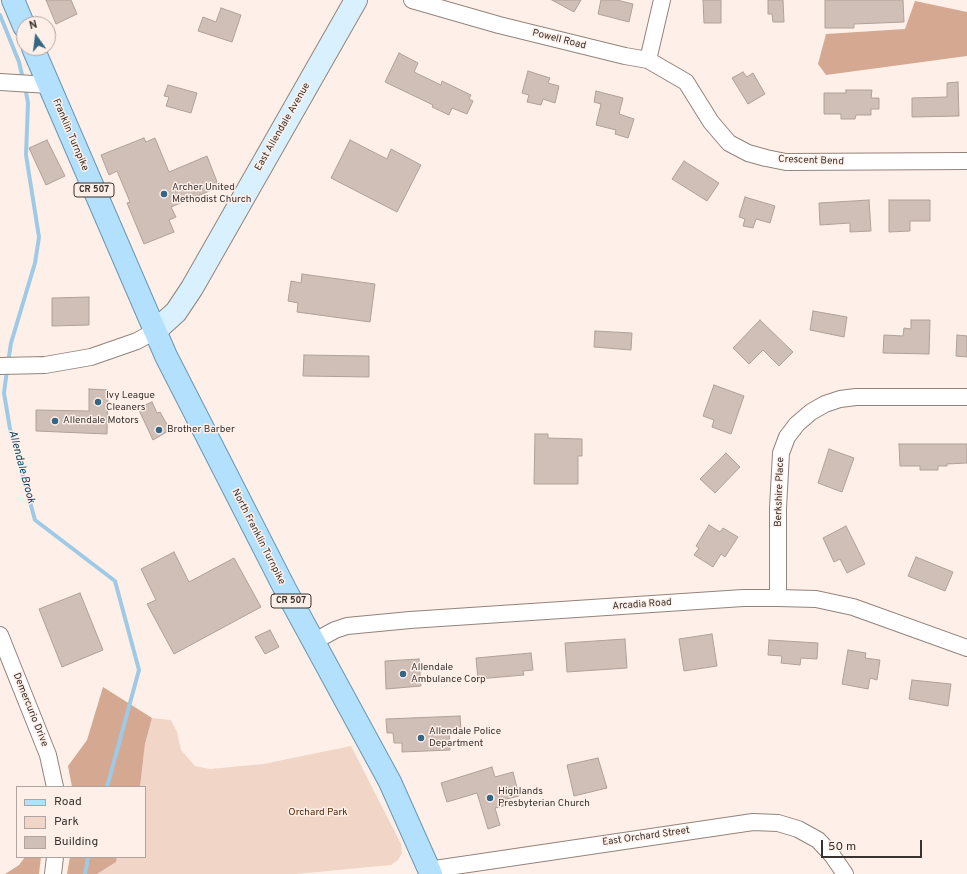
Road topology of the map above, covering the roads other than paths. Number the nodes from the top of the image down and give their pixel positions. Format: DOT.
graph roads {
  1 [pos="13,0"];
  2 [pos="356,0"];
  3 [pos="412,0"];
  4 [pos="662,0"];
  5 [pos="20,16"];
  6 [pos="35,56"];
  7 [pos="648,60"];
  8 [pos="8,83"];
  9 [pos="40,85"];
  10 [pos="967,162"];
  11 [pos="155,331"];
  12 [pos="0,366"];
  13 [pos="967,397"];
  14 [pos="778,598"];
  15 [pos="0,635"];
  16 [pos="313,642"];
  17 [pos="967,648"];
  18 [pos="55,786"];
  19 [pos="54,858"];
  20 [pos="425,873"];
  21 [pos="53,874"];
  22 [pos="845,874"];
  1 -- 5 [label="main road"];
  2 -- 11 [label="main road, East Allendale Avenue"];
  3 -- 7 [label="street, Powell Road"];
  4 -- 7 [label="street"];
  6 -- 9 [label="main road, Franklin Turnpike / CR 507"];
  7 -- 10 [label="street, Crescent Bend"];
  8 -- 9 [label="street"];
  9 -- 11 [label="main road, Franklin Turnpike / CR 507"];
  11 -- 12 [label="street"];
  11 -- 16 [label="main road, North Franklin Turnpike / CR 507"];
  13 -- 14 [label="street, Berkshire Place"];
  14 -- 16 [label="street, Arcadia Road"];
  14 -- 17 [label="street, Arcadia Road"];
  15 -- 18 [label="street, Demercurio Drive"];
  16 -- 20 [label="main road, North Franklin Turnpike / CR 507"];
  19 -- 21 [label="street"];
  20 -- 22 [label="street, East Orchard Street"];
}
